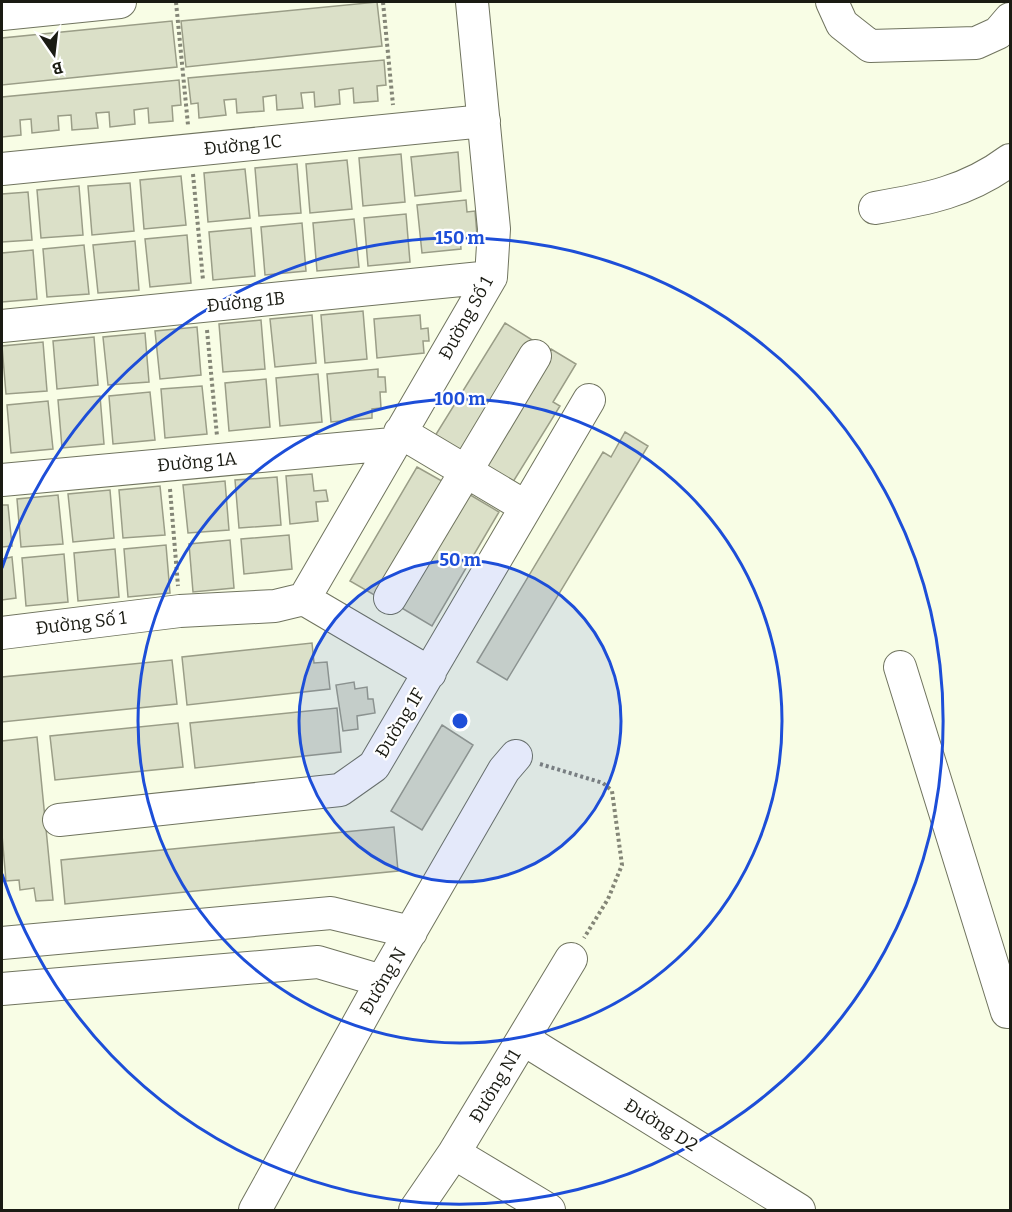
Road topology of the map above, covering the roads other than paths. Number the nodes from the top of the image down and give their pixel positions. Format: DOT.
graph roads {
  1 [pos="120,2"];
  2 [pos="472,2"];
  3 [pos="832,2"];
  4 [pos="2,14"];
  5 [pos="1011,19"];
  6 [pos="484,121"];
  7 [pos="1011,160"];
  8 [pos="2,169"];
  9 [pos="875,208"];
  10 [pos="491,277"];
  11 [pos="2,326"];
  12 [pos="535,356"];
  13 [pos="590,400"];
  14 [pos="396,438"];
  15 [pos="466,471"];
  16 [pos="2,480"];
  17 [pos="526,507"];
  18 [pos="390,597"];
  19 [pos="304,599"];
  20 [pos="2,633"];
  21 [pos="900,667"];
  22 [pos="430,673"];
  23 [pos="516,756"];
  24 [pos="59,820"];
  25 [pos="411,932"];
  26 [pos="2,943"];
  27 [pos="571,959"];
  28 [pos="382,981"];
  29 [pos="2,989"];
  30 [pos="1011,1012"];
  31 [pos="523,1039"];
  32 [pos="454,1153"];
  33 [pos="261,1208"];
  34 [pos="415,1210"];
  35 [pos="549,1210"];
  36 [pos="799,1210"];
  1 -- 4 [label="street"];
  2 -- 6 [label="street, Đường Số 1"];
  3 -- 5 [label="street"];
  6 -- 8 [label="street, Đường 1C"];
  6 -- 10 [label="street, Đường Số 1"];
  7 -- 9 [label="street"];
  10 -- 11 [label="street, Đường 1B"];
  10 -- 14 [label="street, Đường Số 1"];
  12 -- 15 [label="street"];
  13 -- 17 [label="street, Đường 1F"];
  14 -- 15 [label="street"];
  14 -- 16 [label="street, Đường 1A"];
  14 -- 19 [label="street, Đường Số 1"];
  15 -- 17 [label="street"];
  15 -- 18 [label="street"];
  17 -- 22 [label="street, Đường 1F"];
  19 -- 20 [label="street, Đường Số 1"];
  19 -- 22 [label="street"];
  21 -- 30 [label="street"];
  22 -- 24 [label="street, Đường 1F"];
  23 -- 25 [label="street, Đường N"];
  25 -- 26 [label="street"];
  25 -- 28 [label="street, Đường N"];
  27 -- 31 [label="street, Đường N1"];
  28 -- 29 [label="street"];
  28 -- 33 [label="street, Đường N"];
  31 -- 32 [label="street, Đường N1"];
  31 -- 36 [label="street, Đường D2"];
  32 -- 34 [label="street, Đường N1"];
  32 -- 35 [label="street"];
}
